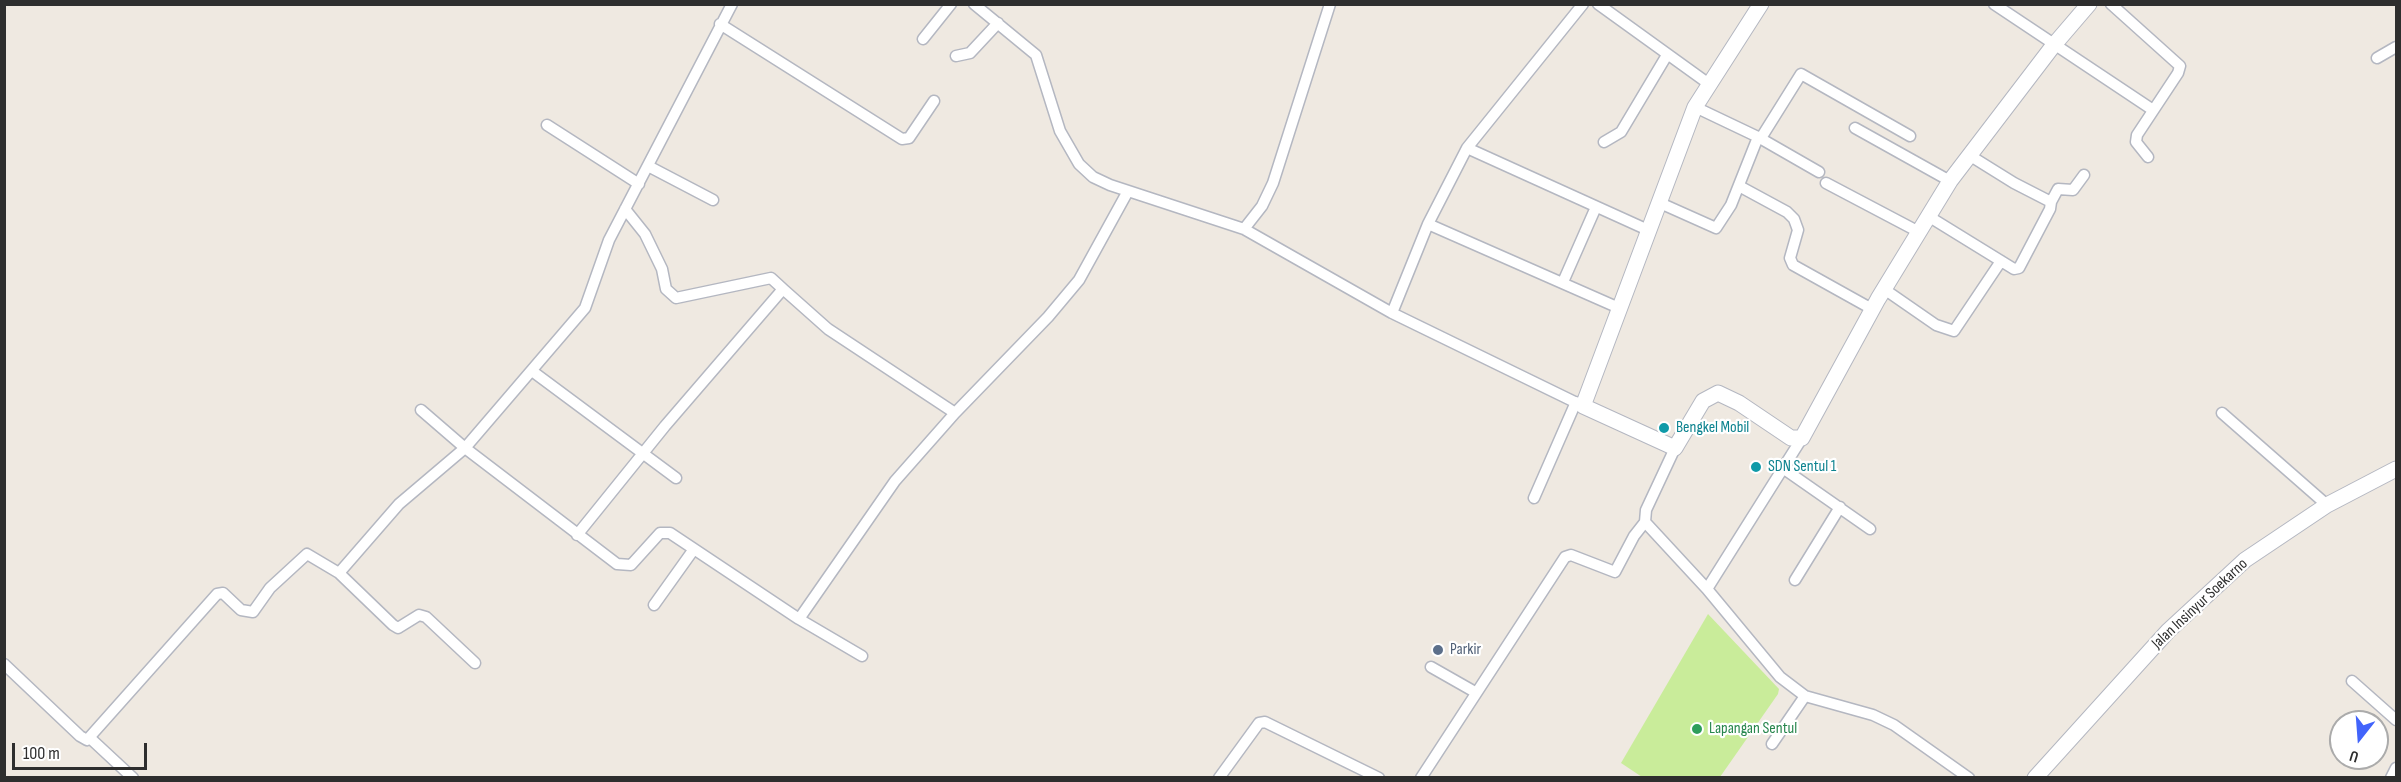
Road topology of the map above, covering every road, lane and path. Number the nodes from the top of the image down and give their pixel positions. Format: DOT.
graph roads {
  1 [pos="732,4"];
  2 [pos="951,4"];
  3 [pos="974,4"];
  4 [pos="1330,4"];
  5 [pos="1583,4"];
  6 [pos="1598,4"];
  7 [pos="1761,4"];
  8 [pos="1994,4"];
  9 [pos="2089,4"];
  10 [pos="2111,4"];
  11 [pos="998,23"];
  12 [pos="720,24"];
  13 [pos="923,39"];
  14 [pos="2053,46"];
  15 [pos="2397,47"];
  16 [pos="1667,55"];
  17 [pos="956,56"];
  18 [pos="2377,58"];
  19 [pos="1709,84"];
  20 [pos="933,101"];
  21 [pos="1695,107"];
  22 [pos="2153,110"];
  23 [pos="547,125"];
  24 [pos="1855,128"];
  25 [pos="1910,136"];
  26 [pos="1760,138"];
  27 [pos="1604,142"];
  28 [pos="1467,148"];
  29 [pos="1969,155"];
  30 [pos="2148,157"];
  31 [pos="648,166"];
  32 [pos="1819,172"];
  33 [pos="2084,175"];
  34 [pos="1950,181"];
  35 [pos="1826,183"];
  36 [pos="639,184"];
  37 [pos="1739,186"];
  38 [pos="1128,191"];
  39 [pos="713,200"];
  40 [pos="2051,202"];
  41 [pos="1660,203"];
  42 [pos="1596,207"];
  43 [pos="625,209"];
  44 [pos="1928,216"];
  45 [pos="1428,224"];
  46 [pos="1244,229"];
  47 [pos="1648,230"];
  48 [pos="1919,232"];
  49 [pos="2001,261"];
  50 [pos="1563,282"];
  51 [pos="783,289"];
  52 [pos="1884,289"];
  53 [pos="1619,308"];
  54 [pos="1872,309"];
  55 [pos="1392,313"];
  56 [pos="532,371"];
  57 [pos="1580,404"];
  58 [pos="421,410"];
  59 [pos="955,413"];
  60 [pos="2223,413"];
  61 [pos="1802,438"];
  62 [pos="465,448"];
  63 [pos="1675,448"];
  64 [pos="643,454"];
  65 [pos="1784,469"];
  66 [pos="2397,469"];
  67 [pos="676,478"];
  68 [pos="1534,498"];
  69 [pos="2327,504"];
  70 [pos="1840,507"];
  71 [pos="1645,522"];
  72 [pos="1870,529"];
  73 [pos="577,535"];
  74 [pos="694,549"];
  75 [pos="339,573"];
  76 [pos="1795,580"];
  77 [pos="1707,589"];
  78 [pos="654,605"];
  79 [pos="799,619"];
  80 [pos="862,656"];
  81 [pos="475,663"];
  82 [pos="4,664"];
  83 [pos="1431,667"];
  84 [pos="2352,681"];
  85 [pos="1475,692"];
  86 [pos="1805,696"];
  87 [pos="2396,720"];
  88 [pos="90,738"];
  89 [pos="1772,744"];
  90 [pos="2397,768"];
  91 [pos="133,777"];
  92 [pos="1219,777"];
  93 [pos="1379,777"];
  94 [pos="1421,777"];
  95 [pos="1969,777"];
  96 [pos="2035,777"];
  97 [pos="2391,777"];
  1 -- 12 [label="street"];
  2 -- 13 [label="street"];
  3 -- 11 [label="street"];
  4 -- 46 [label="street"];
  5 -- 28 [label="street"];
  6 -- 16 [label="street"];
  7 -- 19 [label="street"];
  8 -- 14 [label="street"];
  9 -- 14 [label="street"];
  10 -- 22 [label="street"];
  11 -- 17 [label="street"];
  11 -- 38 [label="street"];
  12 -- 20 [label="street"];
  12 -- 31 [label="street"];
  14 -- 22 [label="street"];
  14 -- 29 [label="street"];
  15 -- 18 [label="street"];
  16 -- 19 [label="street"];
  16 -- 27 [label="street"];
  19 -- 21 [label="street"];
  21 -- 26 [label="street"];
  21 -- 41 [label="street"];
  22 -- 30 [label="street"];
  23 -- 36 [label="street"];
  24 -- 34 [label="street"];
  25 -- 26 [label="street"];
  26 -- 32 [label="street"];
  26 -- 37 [label="street"];
  28 -- 42 [label="street"];
  28 -- 45 [label="street"];
  29 -- 34 [label="street"];
  29 -- 40 [label="street"];
  31 -- 36 [label="street"];
  31 -- 39 [label="street"];
  33 -- 40 [label="street"];
  34 -- 44 [label="street"];
  35 -- 48 [label="street"];
  36 -- 43 [label="street"];
  37 -- 41 [label="street"];
  37 -- 54 [label="street"];
  38 -- 46 [label="street"];
  38 -- 59 [label="street"];
  40 -- 49 [label="street"];
  41 -- 47 [label="street"];
  42 -- 47 [label="street"];
  42 -- 50 [label="street"];
  43 -- 51 [label="street"];
  43 -- 56 [label="street"];
  44 -- 48 [label="street"];
  44 -- 49 [label="street"];
  45 -- 50 [label="street"];
  45 -- 55 [label="street"];
  46 -- 55 [label="street"];
  47 -- 53 [label="street"];
  48 -- 52 [label="street"];
  49 -- 52 [label="street"];
  50 -- 53 [label="street"];
  51 -- 59 [label="street"];
  51 -- 64 [label="street"];
  52 -- 54 [label="street"];
  53 -- 57 [label="street"];
  54 -- 61 [label="street"];
  55 -- 57 [label="street"];
  56 -- 62 [label="street"];
  56 -- 64 [label="street"];
  57 -- 63 [label="street"];
  57 -- 68 [label="street"];
  58 -- 62 [label="street"];
  59 -- 79 [label="street"];
  60 -- 69 [label="street"];
  61 -- 63 [label="street"];
  61 -- 65 [label="street"];
  62 -- 73 [label="street"];
  62 -- 75 [label="street"];
  63 -- 71 [label="street"];
  64 -- 67 [label="street"];
  64 -- 73 [label="street"];
  65 -- 70 [label="street"];
  65 -- 77 [label="street"];
  66 -- 69 [label="street, Jalan Insinyur Soekarno"];
  69 -- 96 [label="street, Jalan Insinyur Soekarno"];
  70 -- 72 [label="street"];
  70 -- 76 [label="street"];
  71 -- 77 [label="street"];
  71 -- 85 [label="street"];
  73 -- 74 [label="street"];
  74 -- 78 [label="street"];
  74 -- 79 [label="street"];
  75 -- 81 [label="street"];
  75 -- 88 [label="street"];
  77 -- 86 [label="street"];
  79 -- 80 [label="street"];
  82 -- 88 [label="street"];
  83 -- 85 [label="street"];
  84 -- 87 [label="street"];
  85 -- 94 [label="street"];
  86 -- 89 [label="street"];
  86 -- 95 [label="street"];
  88 -- 91 [label="street"];
  90 -- 97 [label="street"];
  92 -- 93 [label="street"];
}
